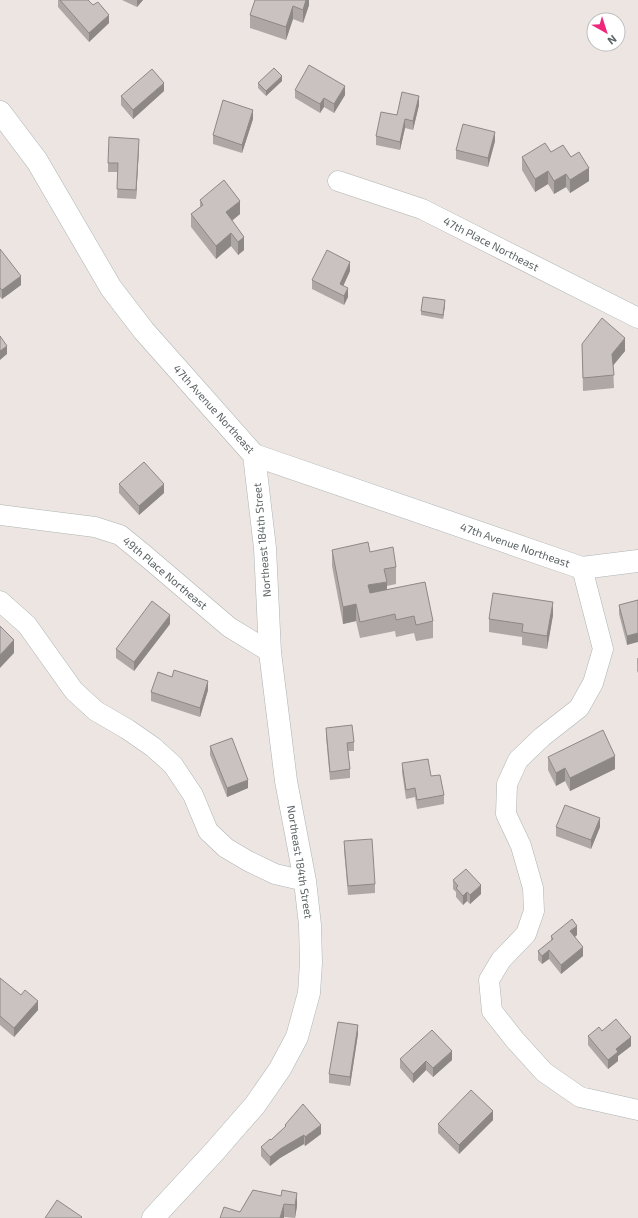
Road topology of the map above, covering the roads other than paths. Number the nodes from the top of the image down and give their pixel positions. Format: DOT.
graph roads {
  1 [pos="0,112"];
  2 [pos="338,181"];
  3 [pos="638,318"];
  4 [pos="254,455"];
  5 [pos="0,515"];
  6 [pos="638,561"];
  7 [pos="582,568"];
  8 [pos="0,600"];
  9 [pos="270,652"];
  10 [pos="304,881"];
  11 [pos="638,1110"];
  12 [pos="153,1218"];
  1 -- 4 [label="street, 47th Avenue Northeast"];
  2 -- 3 [label="street, 47th Place Northeast"];
  4 -- 7 [label="street, 47th Avenue Northeast"];
  4 -- 9 [label="street, Northeast 184th Street"];
  5 -- 9 [label="street, 49th Place Northeast"];
  6 -- 7 [label="street, 47th Avenue Northeast"];
  7 -- 11 [label="street"];
  8 -- 10 [label="street"];
  9 -- 10 [label="street, Northeast 184th Street"];
  10 -- 12 [label="street, Northeast 184th Street"];
}
